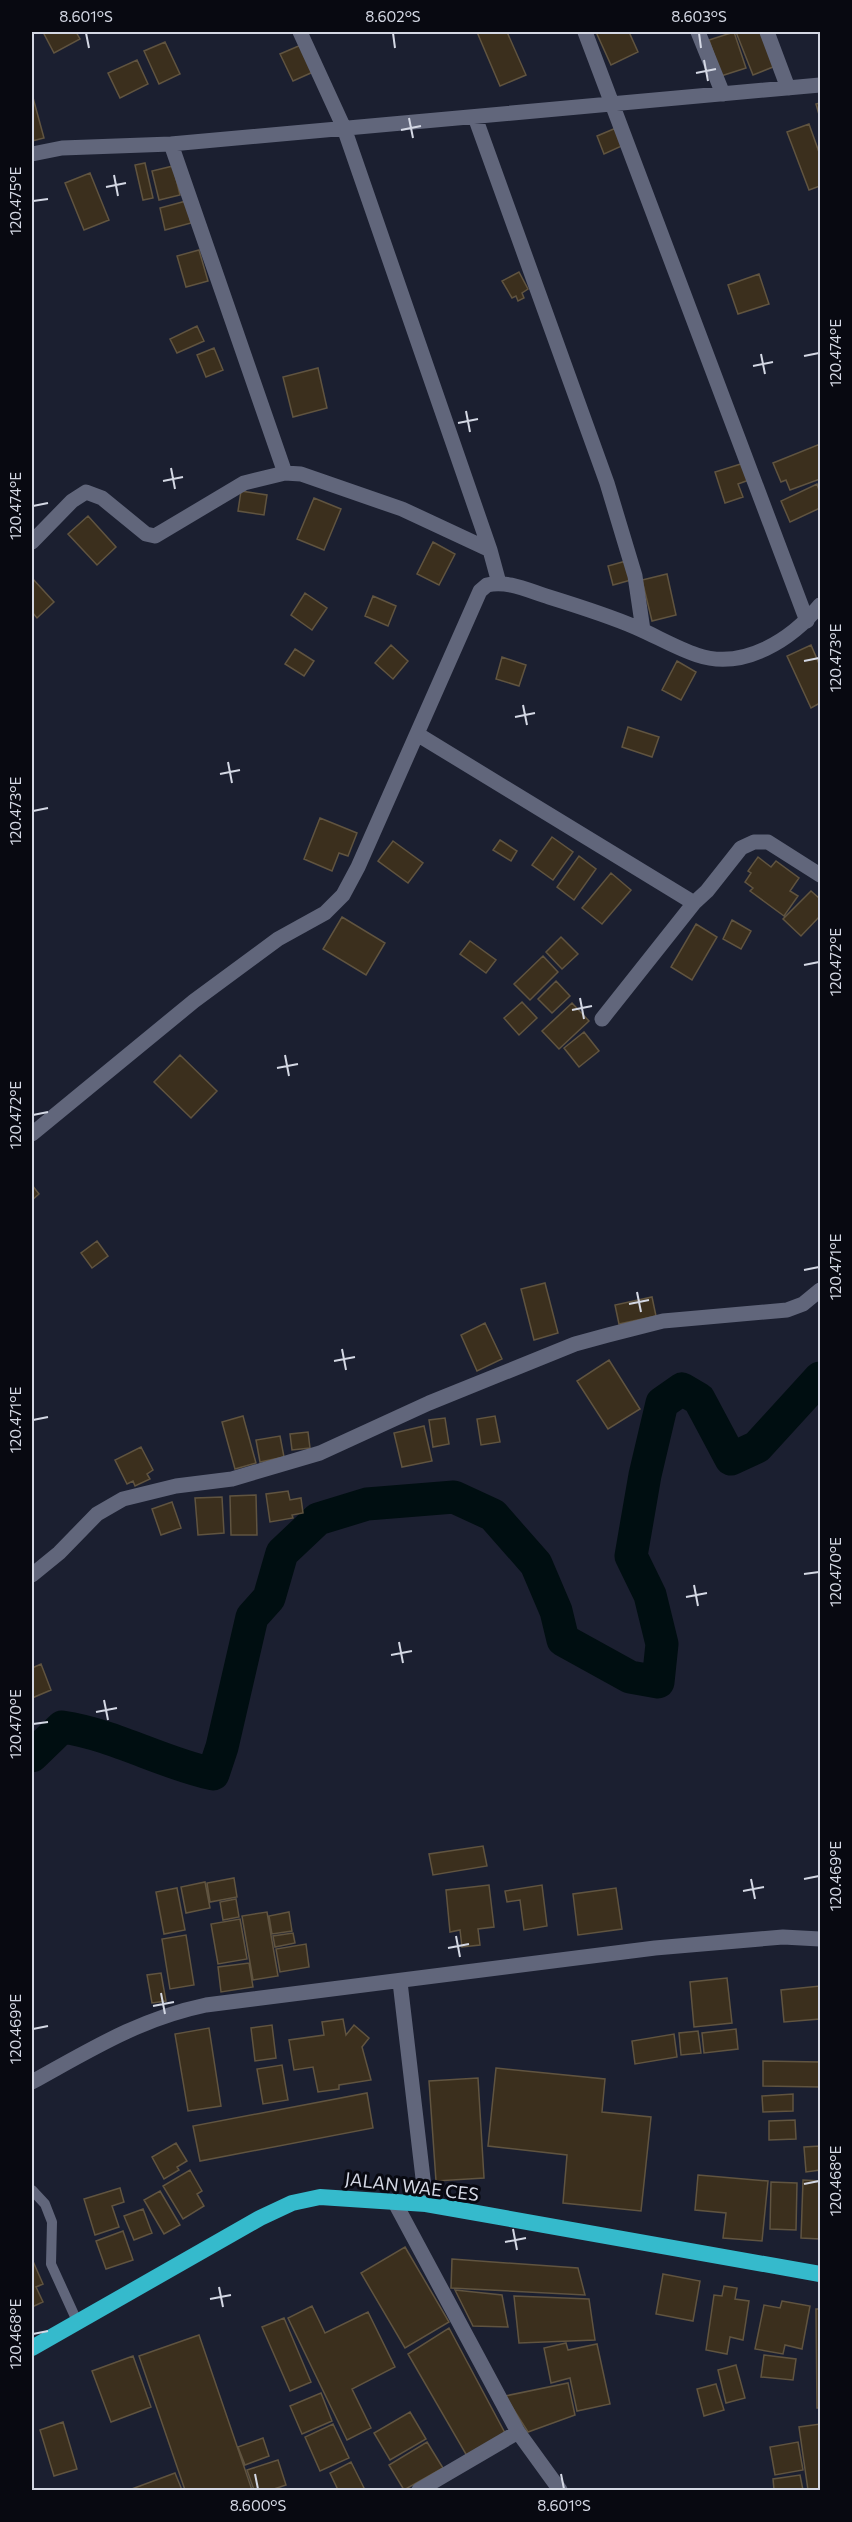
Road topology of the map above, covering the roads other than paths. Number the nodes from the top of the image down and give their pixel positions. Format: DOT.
graph roads {
  1 [pos="300,32"];
  2 [pos="585,32"];
  3 [pos="698,32"];
  4 [pos="767,32"];
  5 [pos="820,85"];
  6 [pos="788,88"];
  7 [pos="723,94"];
  8 [pos="612,104"];
  9 [pos="475,117"];
  10 [pos="344,128"];
  11 [pos="171,144"];
  12 [pos="32,154"];
  13 [pos="285,473"];
  14 [pos="32,543"];
  15 [pos="490,550"];
  16 [pos="499,583"];
  17 [pos="820,605"];
  18 [pos="807,621"];
  19 [pos="643,630"];
  20 [pos="417,734"];
  21 [pos="820,875"];
  22 [pos="694,903"];
  23 [pos="602,1019"];
  24 [pos="32,1134"];
  25 [pos="820,1290"];
  26 [pos="32,1575"];
  27 [pos="820,1938"];
  28 [pos="400,1982"];
  29 [pos="32,2082"];
  30 [pos="32,2190"];
  31 [pos="394,2201"];
  32 [pos="426,2204"];
  33 [pos="820,2274"];
  34 [pos="77,2321"];
  35 [pos="32,2348"];
  36 [pos="518,2432"];
  37 [pos="418,2490"];
  38 [pos="560,2490"];
  1 -- 10 [label="street"];
  2 -- 8 [label="street"];
  3 -- 7 [label="street"];
  4 -- 6 [label="street"];
  5 -- 6 [label="street"];
  6 -- 7 [label="street"];
  7 -- 8 [label="street"];
  8 -- 9 [label="street"];
  8 -- 18 [label="street"];
  9 -- 10 [label="street"];
  9 -- 19 [label="street"];
  10 -- 11 [label="street"];
  10 -- 15 [label="street"];
  11 -- 12 [label="street"];
  11 -- 13 [label="street"];
  13 -- 14 [label="street"];
  13 -- 15 [label="street"];
  15 -- 16 [label="street"];
  16 -- 19 [label="street"];
  16 -- 20 [label="street"];
  17 -- 18 [label="street"];
  18 -- 19 [label="street"];
  20 -- 22 [label="street"];
  20 -- 24 [label="street"];
  21 -- 22 [label="street"];
  22 -- 23 [label="street"];
  25 -- 26 [label="street"];
  27 -- 28 [label="street"];
  28 -- 29 [label="street"];
  28 -- 32 [label="street"];
  30 -- 34 [label="lane"];
  31 -- 32 [label="highway, JALAN WAE CES"];
  31 -- 34 [label="highway, JALAN WAE CES"];
  31 -- 36 [label="street"];
  32 -- 33 [label="highway, JALAN WAE CES"];
  34 -- 35 [label="highway, JALAN WAE CES"];
  36 -- 37 [label="street"];
  36 -- 38 [label="street"];
}
